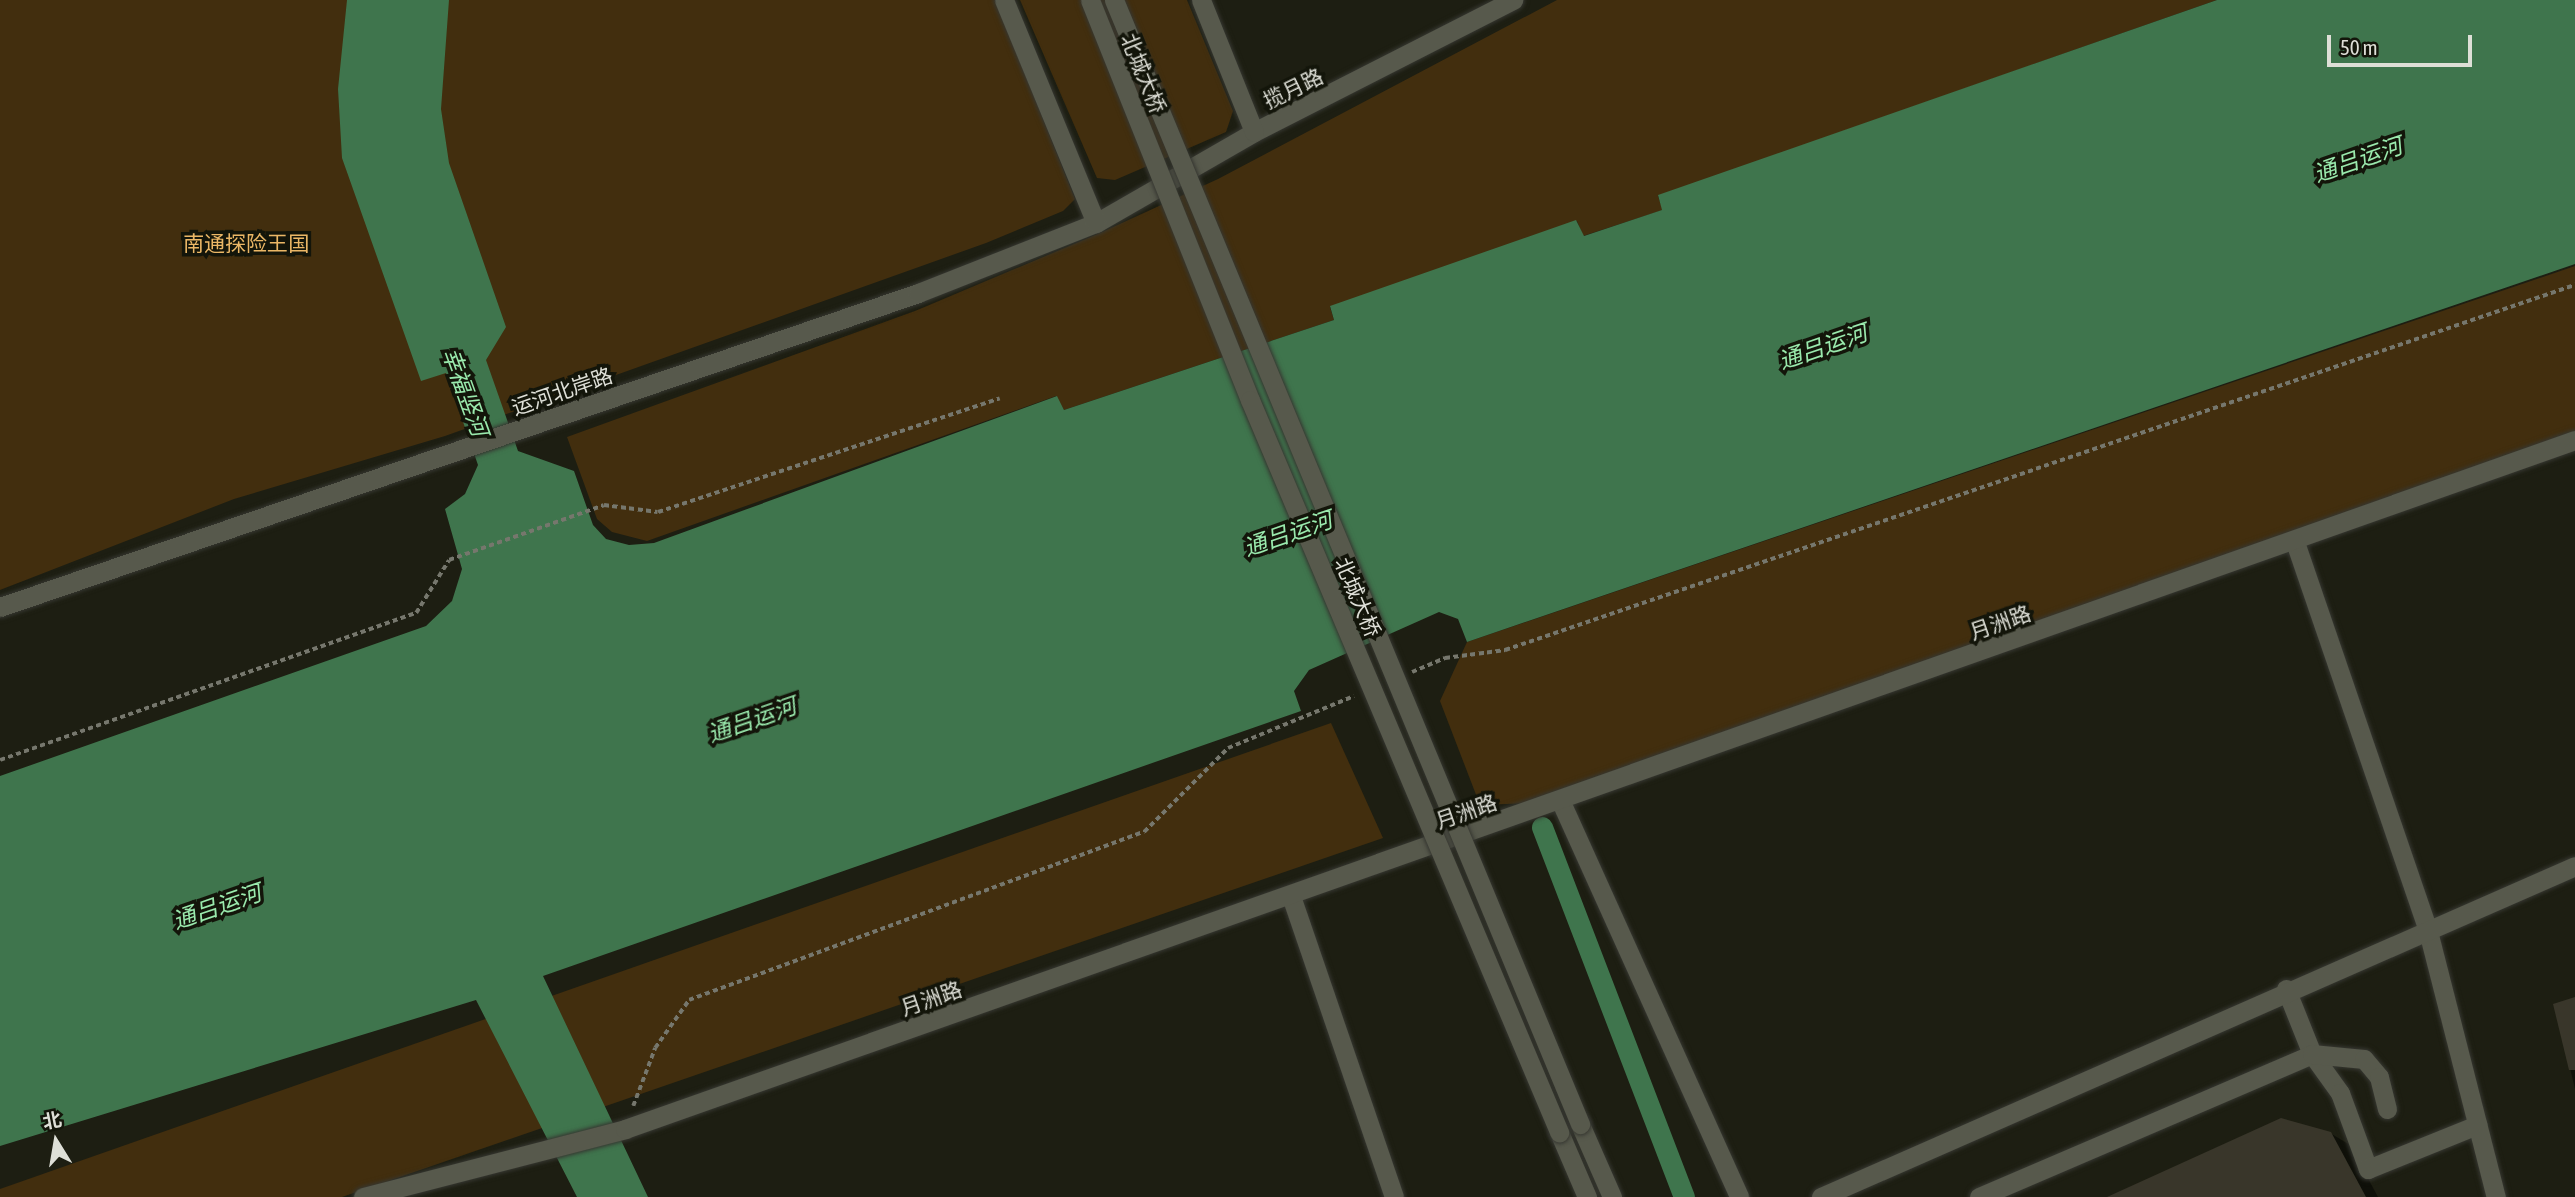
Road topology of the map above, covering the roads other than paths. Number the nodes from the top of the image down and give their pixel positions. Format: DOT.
graph roads {
  1 [pos="1004,0"];
  2 [pos="1090,0"];
  3 [pos="1114,0"];
  4 [pos="1201,0"];
  5 [pos="1513,0"];
  6 [pos="1254,132"];
  7 [pos="1096,223"];
  8 [pos="2575,440"];
  9 [pos="2295,542"];
  10 [pos="0,607"];
  11 [pos="1561,802"];
  12 [pos="2575,866"];
  13 [pos="1291,896"];
  14 [pos="2428,931"];
  15 [pos="2286,989"];
  16 [pos="2312,1054"];
  17 [pos="2387,1109"];
  18 [pos="2477,1125"];
  19 [pos="363,1197"];
  20 [pos="1394,1197"];
  21 [pos="1587,1197"];
  22 [pos="1612,1197"];
  23 [pos="1739,1197"];
  24 [pos="1821,1197"];
  25 [pos="1979,1197"];
  26 [pos="2496,1197"];
  1 -- 7 [label="street"];
  2 -- 21 [label="street, 北城大桥, bridge"];
  3 -- 22 [label="street, 北城大桥, bridge"];
  4 -- 6 [label="street"];
  5 -- 6 [label="street, 揽月路"];
  6 -- 7 [label="street, 揽月路"];
  7 -- 10 [label="street, 运河北岸路"];
  8 -- 9 [label="street, 月洲路"];
  9 -- 11 [label="street, 月洲路"];
  9 -- 14 [label="street"];
  11 -- 13 [label="street, 月洲路"];
  11 -- 23 [label="street"];
  12 -- 14 [label="street"];
  13 -- 19 [label="street, 月洲路"];
  13 -- 20 [label="street"];
  14 -- 15 [label="street"];
  14 -- 18 [label="street"];
  15 -- 16 [label="street"];
  15 -- 24 [label="street"];
  16 -- 17 [label="street"];
  16 -- 18 [label="street"];
  16 -- 25 [label="street"];
  18 -- 26 [label="street"];
}
